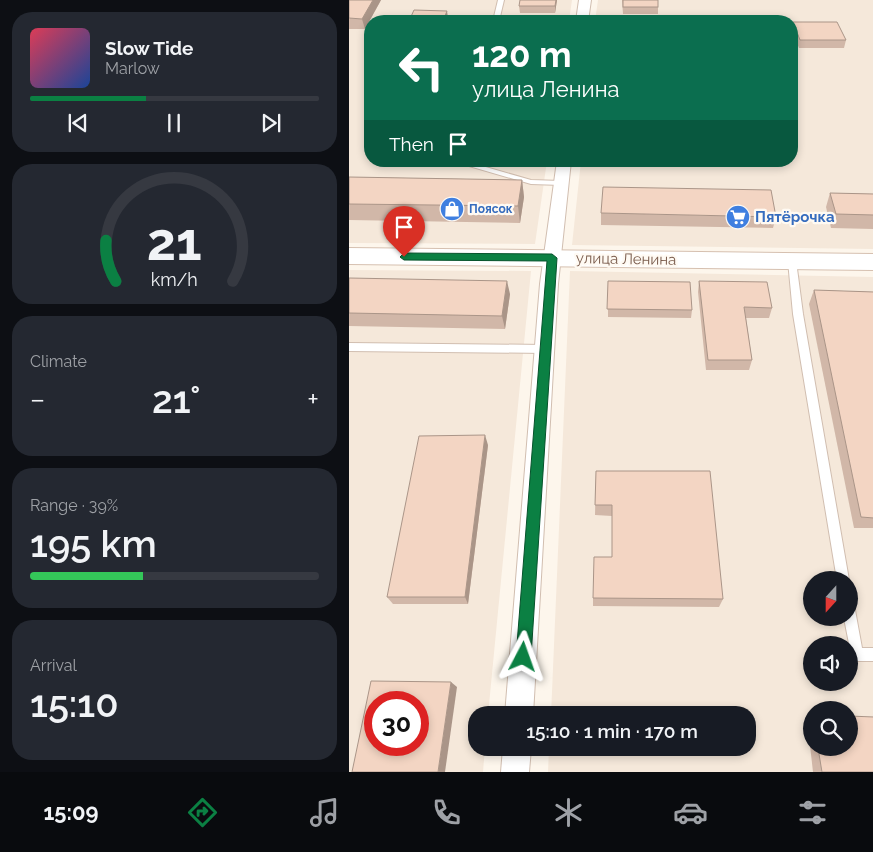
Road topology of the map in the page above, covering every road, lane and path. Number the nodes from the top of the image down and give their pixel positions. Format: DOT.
graph roads {
  1 [pos="501,0"];
  2 [pos="585,0"];
  3 [pos="497,15"];
  4 [pos="583,15"];
  5 [pos="478,167"];
  6 [pos="563,167"];
  7 [pos="561,184"];
  8 [pos="349,256"];
  9 [pos="552,258"];
  10 [pos="792,261"];
  11 [pos="873,262"];
  12 [pos="349,347"];
  13 [pos="545,350"];
  14 [pos="841,571"];
  15 [pos="852,626"];
  16 [pos="873,655"];
  17 [pos="520,706"];
  18 [pos="516,756"];
  19 [pos="515,772"];
  1 -- 3 [label="lane"];
  2 -- 4 [label="street"];
  5 -- 7 [label="lane"];
  6 -- 7 [label="street"];
  7 -- 9 [label="street"];
  8 -- 9 [label="street, улица Ленина"];
  9 -- 10 [label="street, улица Ленина"];
  9 -- 13 [label="street"];
  10 -- 11 [label="street, улица Ленина"];
  10 -- 14 [label="lane"];
  12 -- 13 [label="lane"];
  13 -- 17 [label="street"];
  15 -- 16 [label="lane"];
  18 -- 19 [label="street"];
}
